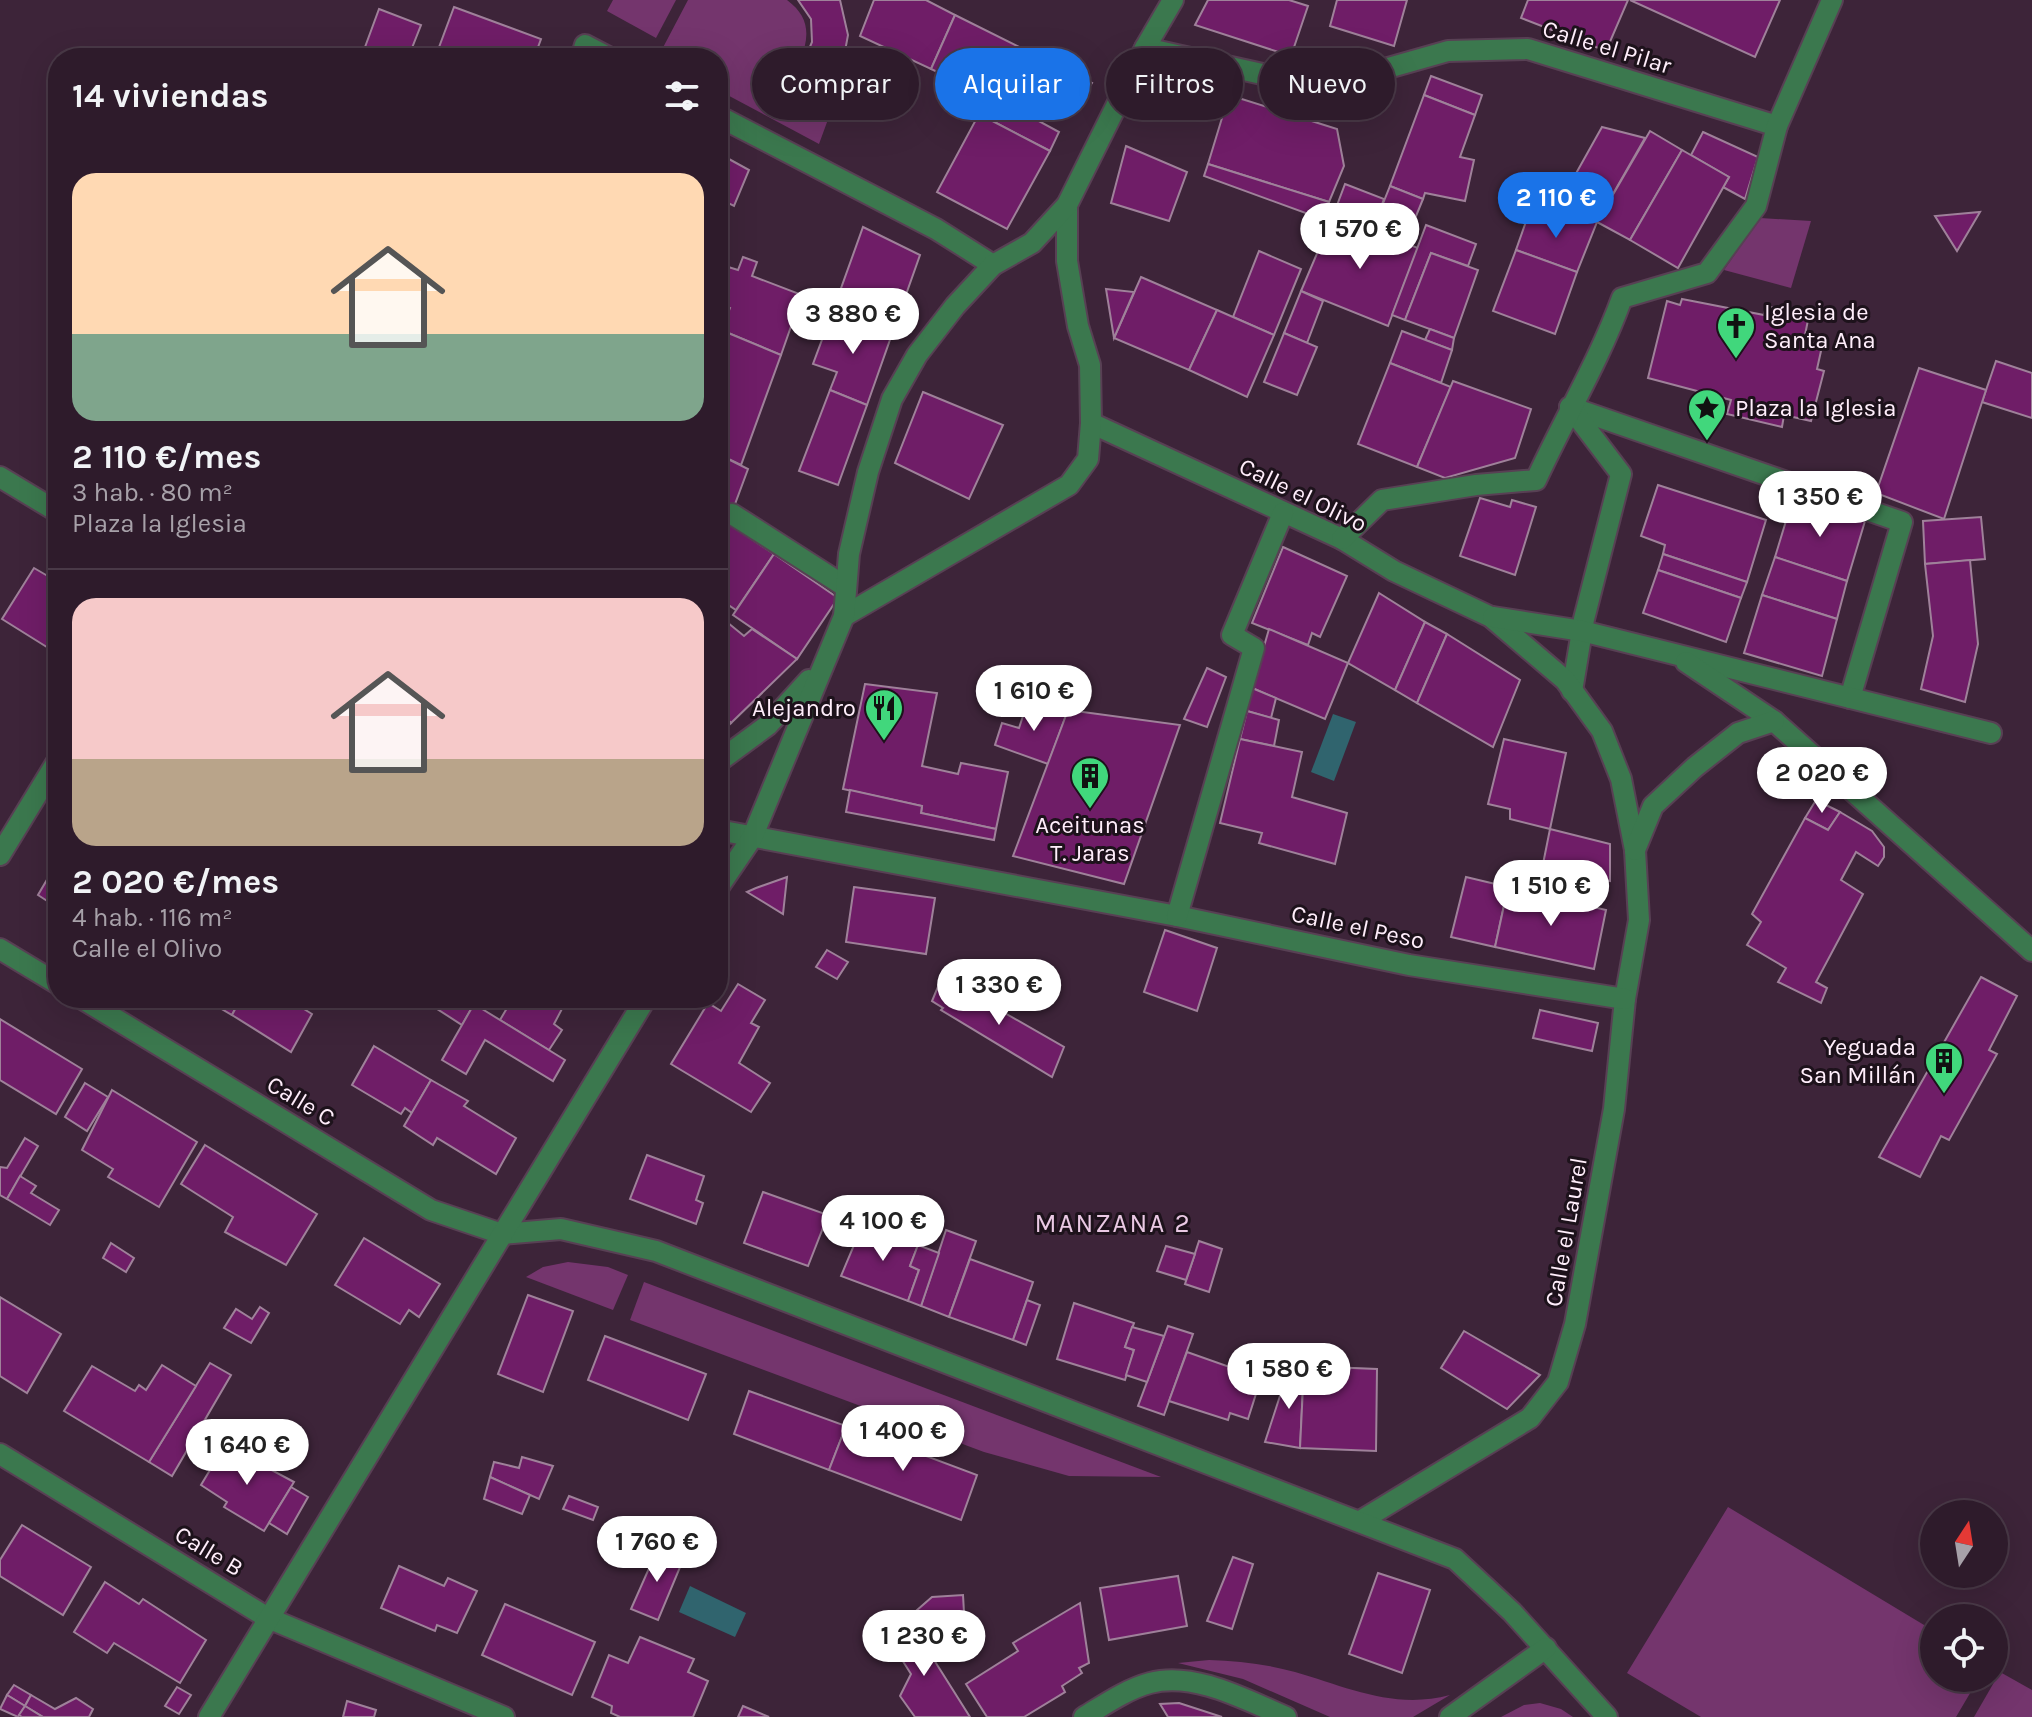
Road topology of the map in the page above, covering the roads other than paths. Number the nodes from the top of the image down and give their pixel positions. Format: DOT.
graph roads {
  1 [pos="1173,0"];
  2 [pos="1832,0"];
  3 [pos="1145,48"];
  4 [pos="1243,70"];
  5 [pos="1109,120"];
  6 [pos="728,121"];
  7 [pos="1777,126"];
  8 [pos="1067,205"];
  9 [pos="993,265"];
  10 [pos="1570,407"];
  11 [pos="1091,423"];
  12 [pos="0,477"];
  13 [pos="48,506"];
  14 [pos="1283,513"];
  15 [pos="732,514"];
  16 [pos="1342,539"];
  17 [pos="846,587"];
  18 [pos="844,616"];
  19 [pos="1491,617"];
  20 [pos="1582,631"];
  21 [pos="1673,654"];
  22 [pos="820,668"];
  23 [pos="1572,691"];
  24 [pos="1850,698"];
  25 [pos="1774,721"];
  26 [pos="1991,733"];
  27 [pos="728,755"];
  28 [pos="48,776"];
  29 [pos="728,832"];
  30 [pos="752,838"];
  31 [pos="1635,850"];
  32 [pos="0,855"];
  33 [pos="728,873"];
  34 [pos="1177,916"];
  35 [pos="0,949"];
  36 [pos="2032,951"];
  37 [pos="48,978"];
  38 [pos="1625,999"];
  39 [pos="98,1008"];
  40 [pos="640,1008"];
  41 [pos="502,1234"];
  42 [pos="0,1454"];
  43 [pos="1362,1520"];
  44 [pos="268,1618"];
  45 [pos="1546,1648"];
  46 [pos="209,1717"];
  47 [pos="504,1717"];
  48 [pos="1084,1717"];
  49 [pos="1286,1717"];
  50 [pos="1450,1717"];
  51 [pos="1607,1717"];
  1 -- 3 [label="street"];
  2 -- 7 [label="street"];
  4 -- 7 [label="street, Calle el Pilar"];
  5 -- 8 [label="street"];
  6 -- 9 [label="street"];
  7 -- 10 [label="street"];
  8 -- 9 [label="street"];
  8 -- 11 [label="street"];
  9 -- 17 [label="street"];
  10 -- 16 [label="street"];
  10 -- 20 [label="street"];
  10 -- 24 [label="street"];
  11 -- 14 [label="street, Calle el Olivo"];
  11 -- 18 [label="street"];
  12 -- 13 [label="street"];
  14 -- 16 [label="street, Calle el Olivo"];
  14 -- 34 [label="street"];
  15 -- 17 [label="street"];
  16 -- 19 [label="street, Calle el Olivo"];
  17 -- 18 [label="street"];
  18 -- 22 [label="street"];
  19 -- 20 [label="street, Calle el Olivo"];
  19 -- 23 [label="street, Calle el Olivo"];
  20 -- 21 [label="street, Calle el Olivo"];
  20 -- 23 [label="street"];
  21 -- 24 [label="street, Calle el Olivo"];
  21 -- 25 [label="street, Calle el Olivo"];
  22 -- 27 [label="street"];
  22 -- 30 [label="street"];
  23 -- 31 [label="street, Calle el Olivo"];
  24 -- 26 [label="street, Calle el Olivo"];
  25 -- 31 [label="street"];
  25 -- 36 [label="street, Calle el Olivo"];
  28 -- 32 [label="street"];
  29 -- 30 [label="street, Calle el Peso"];
  30 -- 33 [label="street"];
  30 -- 34 [label="street, Calle el Peso"];
  31 -- 38 [label="street, Calle el Laurel"];
  34 -- 38 [label="street, Calle el Peso"];
  35 -- 37 [label="street"];
  38 -- 43 [label="street, Calle el Laurel"];
  39 -- 41 [label="street, Calle C"];
  40 -- 41 [label="street"];
  41 -- 43 [label="street"];
  41 -- 44 [label="street"];
  42 -- 44 [label="street, Calle B"];
  43 -- 45 [label="street"];
  44 -- 46 [label="street"];
  44 -- 47 [label="street, Calle B"];
  45 -- 50 [label="street"];
  45 -- 51 [label="street"];
  48 -- 49 [label="street"];
}
